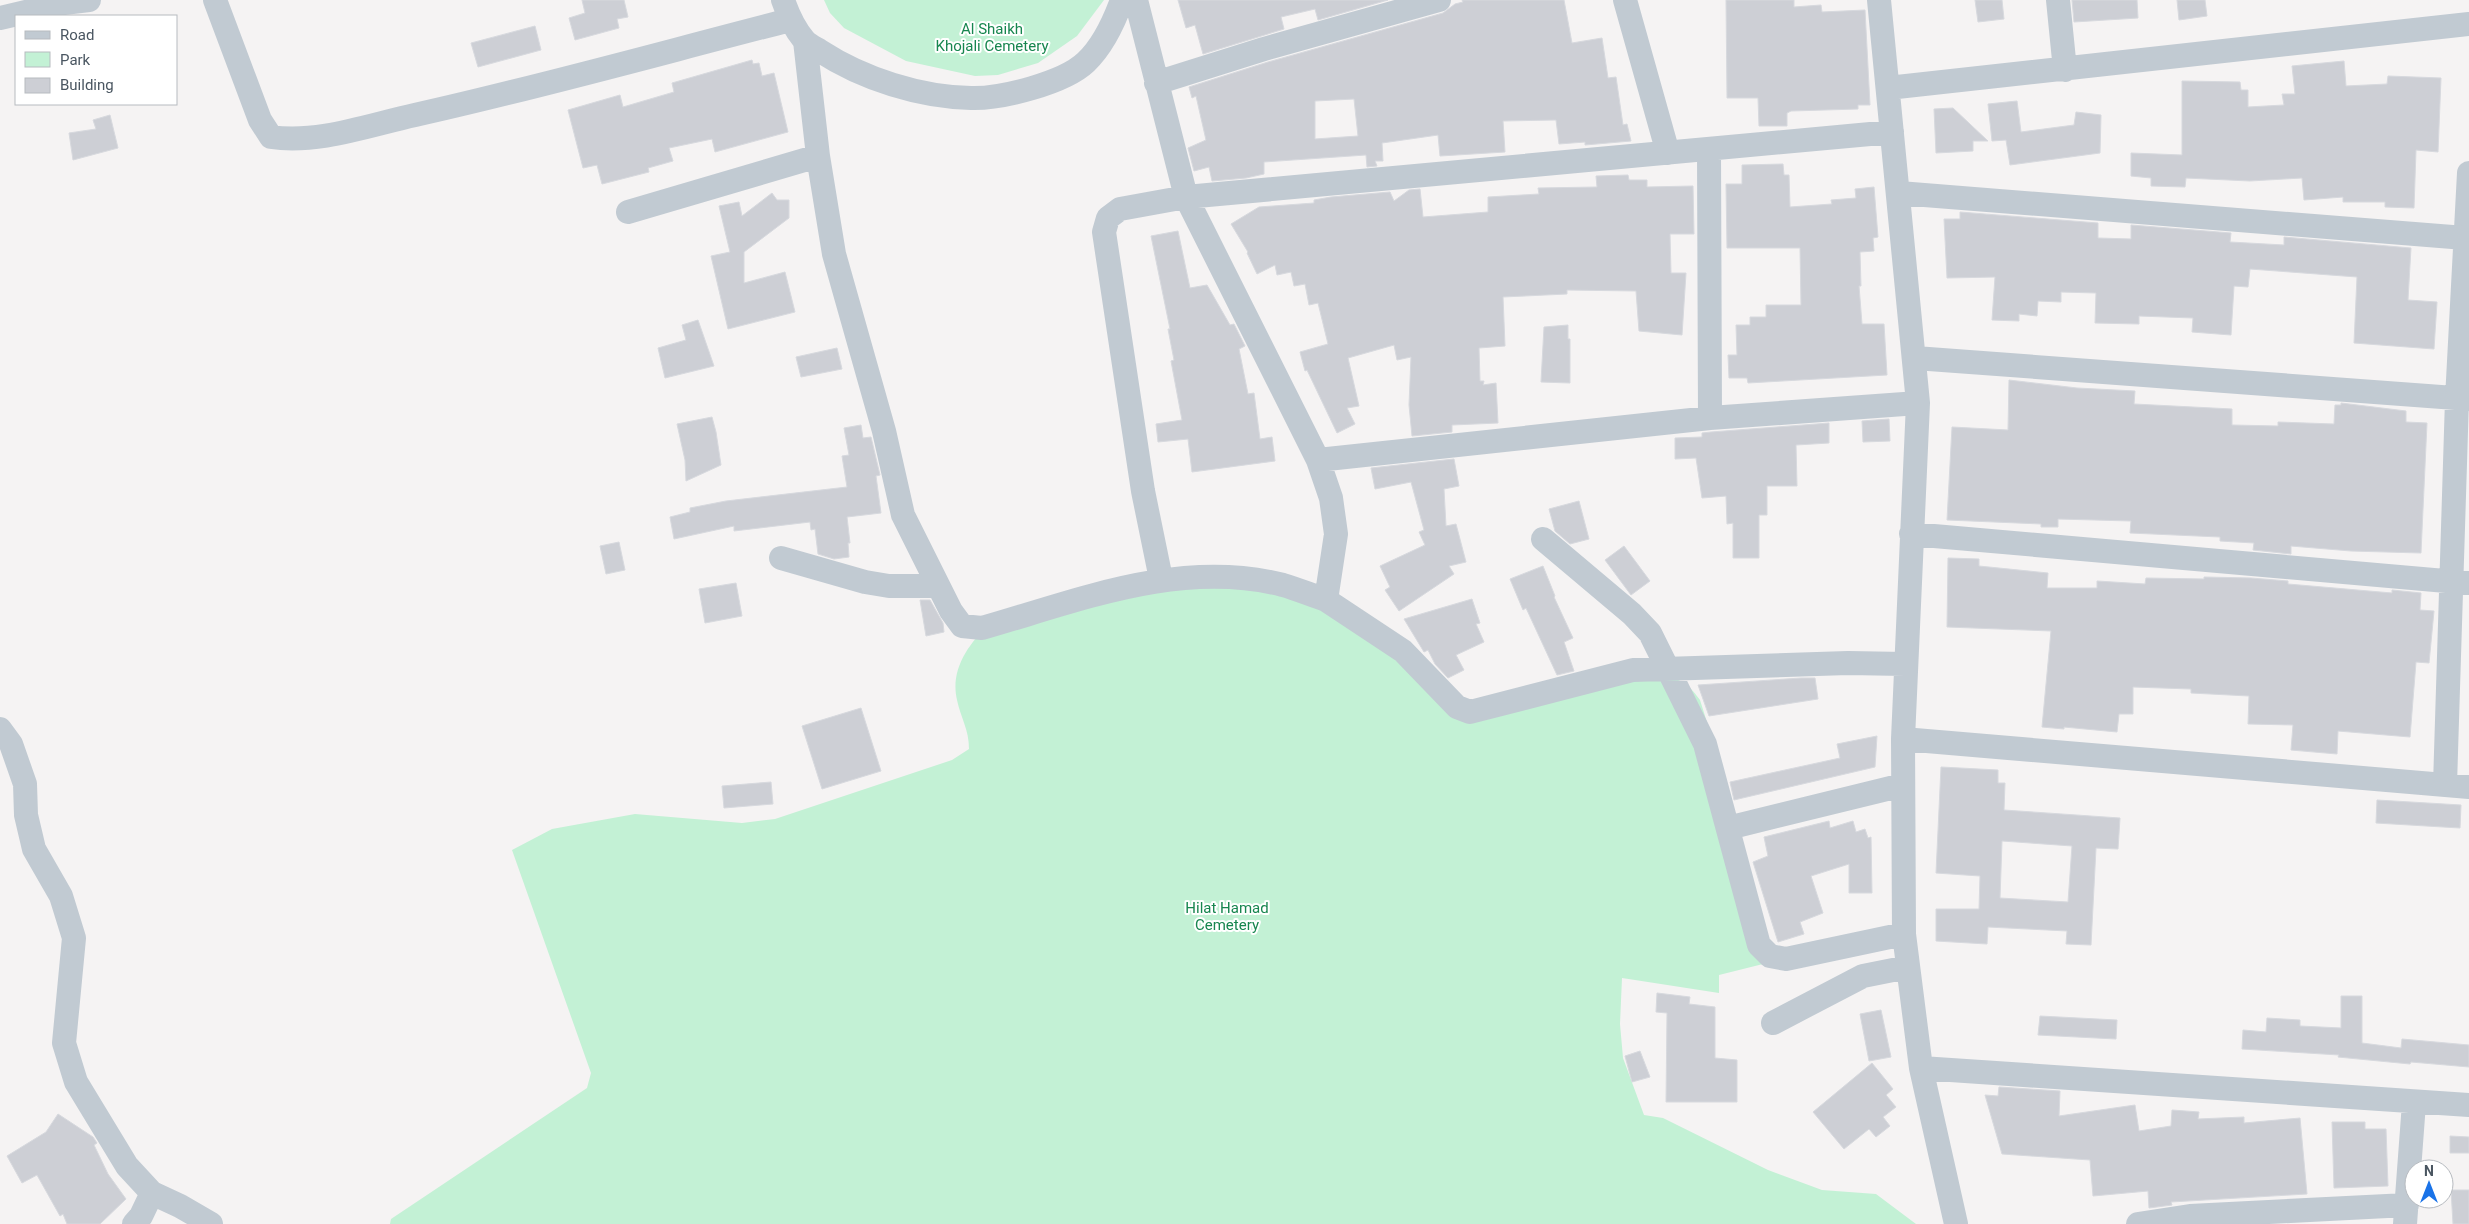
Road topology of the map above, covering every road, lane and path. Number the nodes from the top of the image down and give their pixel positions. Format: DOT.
graph roads {
  1 [pos="88,0"];
  2 [pos="216,0"];
  3 [pos="1122,0"];
  4 [pos="1136,0"];
  5 [pos="1439,0"];
  6 [pos="1625,0"];
  7 [pos="1879,0"];
  8 [pos="2058,0"];
  9 [pos="787,10"];
  10 [pos="0,18"];
  11 [pos="2469,24"];
  12 [pos="805,41"];
  13 [pos="2065,70"];
  14 [pos="1156,83"];
  15 [pos="1888,88"];
  16 [pos="1892,132"];
  17 [pos="1710,150"];
  18 [pos="1668,154"];
  19 [pos="818,156"];
  20 [pos="2469,173"];
  21 [pos="1899,193"];
  22 [pos="1186,197"];
  23 [pos="628,212"];
  24 [pos="2465,238"];
  25 [pos="1915,358"];
  26 [pos="2463,399"];
  27 [pos="1918,403"];
  28 [pos="1710,418"];
  29 [pos="1318,460"];
  30 [pos="1911,534"];
  31 [pos="1543,539"];
  32 [pos="781,558"];
  33 [pos="1161,579"];
  34 [pos="2460,582"];
  35 [pos="938,586"];
  36 [pos="1326,600"];
  37 [pos="1905,664"];
  38 [pos="1669,670"];
  39 [pos="0,729"];
  40 [pos="1903,739"];
  41 [pos="1903,785"];
  42 [pos="2445,785"];
  43 [pos="2469,786"];
  44 [pos="1728,828"];
  45 [pos="1904,934"];
  46 [pos="1908,967"];
  47 [pos="1773,1023"];
  48 [pos="1921,1068"];
  49 [pos="2414,1103"];
  50 [pos="2469,1105"];
  51 [pos="152,1193"];
  52 [pos="2406,1215"];
  53 [pos="134,1224"];
  54 [pos="210,1224"];
  55 [pos="1956,1224"];
  56 [pos="2138,1224"];
  1 -- 10 [label="street"];
  2 -- 9 [label="street"];
  3 -- 12 [label="street"];
  4 -- 14 [label="street"];
  5 -- 14 [label="street"];
  6 -- 18 [label="street"];
  7 -- 15 [label="street"];
  8 -- 13 [label="street"];
  9 -- 12 [label="street"];
  11 -- 13 [label="street"];
  12 -- 19 [label="street"];
  13 -- 15 [label="street"];
  14 -- 22 [label="street"];
  15 -- 16 [label="street"];
  16 -- 17 [label="street"];
  16 -- 21 [label="street"];
  17 -- 18 [label="street"];
  17 -- 28 [label="street"];
  18 -- 22 [label="street"];
  19 -- 23 [label="street"];
  19 -- 35 [label="street"];
  20 -- 24 [label="street"];
  21 -- 24 [label="street"];
  21 -- 25 [label="street"];
  22 -- 29 [label="street"];
  22 -- 33 [label="street"];
  24 -- 26 [label="street"];
  25 -- 26 [label="street"];
  25 -- 27 [label="street"];
  26 -- 34 [label="street"];
  27 -- 28 [label="street"];
  27 -- 30 [label="street"];
  28 -- 29 [label="street"];
  29 -- 36 [label="street"];
  30 -- 34 [label="street"];
  30 -- 37 [label="street"];
  31 -- 38 [label="street"];
  32 -- 35 [label="street"];
  33 -- 35 [label="street"];
  33 -- 36 [label="street"];
  34 -- 42 [label="street"];
  36 -- 38 [label="street"];
  37 -- 38 [label="street"];
  37 -- 40 [label="street"];
  38 -- 44 [label="street"];
  39 -- 51 [label="street"];
  40 -- 41 [label="street"];
  40 -- 42 [label="street"];
  41 -- 44 [label="street"];
  41 -- 45 [label="street"];
  42 -- 43 [label="street"];
  44 -- 45 [label="street"];
  45 -- 46 [label="street"];
  46 -- 47 [label="street"];
  46 -- 48 [label="street"];
  48 -- 49 [label="street"];
  48 -- 55 [label="street"];
  49 -- 50 [label="street"];
  49 -- 52 [label="street"];
  51 -- 53 [label="street"];
  51 -- 54 [label="street"];
  52 -- 56 [label="street"];
}
